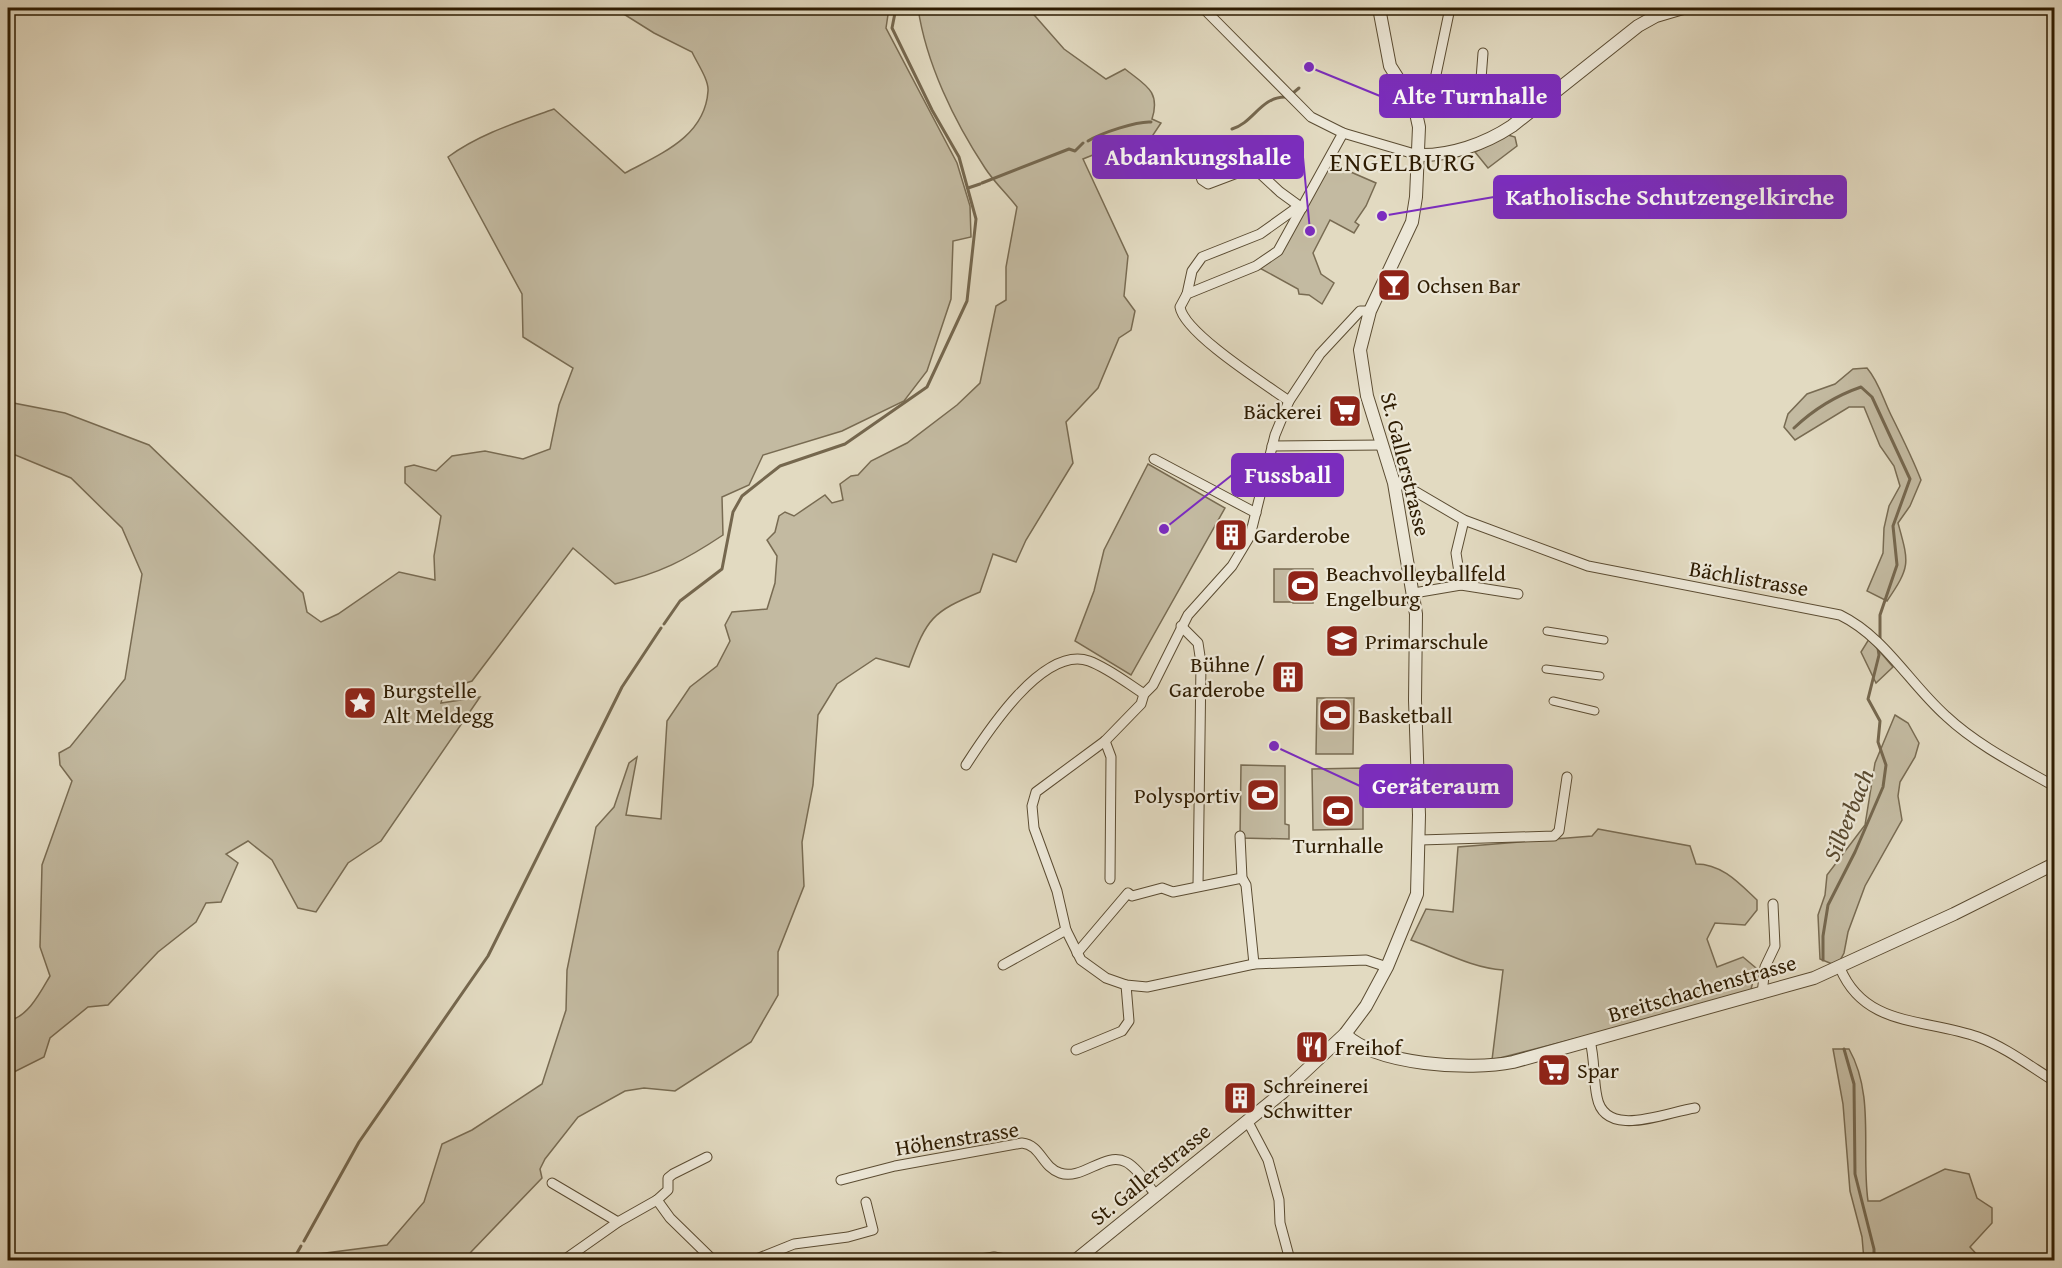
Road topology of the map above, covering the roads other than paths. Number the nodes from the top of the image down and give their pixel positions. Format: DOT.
graph roads {
  1 [pos="1203,8"];
  2 [pos="1379,8"];
  3 [pos="1450,8"];
  4 [pos="1683,8"];
  5 [pos="1483,53"];
  6 [pos="1400,84"];
  7 [pos="1434,84"];
  8 [pos="1418,115"];
  9 [pos="1343,133"];
  10 [pos="1239,151"];
  11 [pos="1418,155"];
  12 [pos="1196,162"];
  13 [pos="1253,167"];
  14 [pos="1302,208"];
  15 [pos="1187,294"];
  16 [pos="1370,311"];
  17 [pos="1289,400"];
  18 [pos="1382,445"];
  19 [pos="1272,446"];
  20 [pos="1154,459"];
  21 [pos="1394,483"];
  22 [pos="1256,513"];
  23 [pos="1464,520"];
  24 [pos="1461,585"];
  25 [pos="1413,593"];
  26 [pos="1518,594"];
  27 [pos="1181,626"];
  28 [pos="1547,631"];
  29 [pos="1604,640"];
  30 [pos="1546,669"];
  31 [pos="1600,676"];
  32 [pos="1144,694"];
  33 [pos="1553,701"];
  34 [pos="1595,711"];
  35 [pos="1105,741"];
  36 [pos="966,765"];
  37 [pos="1567,777"];
  38 [pos="2055,786"];
  39 [pos="1240,836"];
  40 [pos="1420,840"];
  41 [pos="2055,864"];
  42 [pos="1242,878"];
  43 [pos="1110,879"];
  44 [pos="1198,886"];
  45 [pos="1773,904"];
  46 [pos="1066,930"];
  47 [pos="1077,953"];
  48 [pos="1254,964"];
  49 [pos="1003,965"];
  50 [pos="1387,967"];
  51 [pos="1840,968"];
  52 [pos="1126,985"];
  53 [pos="1762,994"];
  54 [pos="1345,1034"];
  55 [pos="1590,1041"];
  56 [pos="1076,1050"];
  57 [pos="2055,1081"];
  58 [pos="1695,1108"];
  59 [pos="1248,1122"];
  60 [pos="707,1157"];
  61 [pos="841,1180"];
  62 [pos="552,1183"];
  63 [pos="1157,1196"];
  64 [pos="657,1200"];
  65 [pos="866,1202"];
  66 [pos="618,1222"];
  67 [pos="564,1260"];
  68 [pos="713,1260"];
  69 [pos="754,1260"];
  70 [pos="974,1260"];
  71 [pos="1010,1260"];
  72 [pos="1076,1260"];
  73 [pos="1290,1260"];
  1 -- 9 [label="street"];
  2 -- 6 [label="street"];
  3 -- 7 [label="street"];
  4 -- 11 [label="street"];
  5 -- 7 [label="street"];
  6 -- 7 [label="street"];
  6 -- 8 [label="street"];
  7 -- 8 [label="street"];
  8 -- 11 [label="street, St. Gallerstrasse"];
  9 -- 11 [label="street"];
  9 -- 14 [label="street"];
  10 -- 13 [label="street"];
  11 -- 16 [label="street, St. Gallerstrasse"];
  12 -- 13 [label="street"];
  13 -- 14 [label="street"];
  14 -- 15 [label="street"];
  14 -- 15 [label="street"];
  15 -- 17 [label="street"];
  16 -- 17 [label="street"];
  16 -- 18 [label="street, St. Gallerstrasse"];
  17 -- 19 [label="street"];
  18 -- 19 [label="street"];
  18 -- 21 [label="street, St. Gallerstrasse"];
  19 -- 22 [label="street"];
  20 -- 22 [label="street"];
  21 -- 23 [label="street, Bächlistrasse"];
  21 -- 25 [label="street, St. Gallerstrasse"];
  22 -- 27 [label="street"];
  23 -- 24 [label="street"];
  23 -- 38 [label="street, Bächlistrasse"];
  24 -- 25 [label="street"];
  24 -- 26 [label="street"];
  25 -- 40 [label="street, St. Gallerstrasse"];
  27 -- 32 [label="street"];
  27 -- 44 [label="street"];
  28 -- 29 [label="street"];
  30 -- 31 [label="street"];
  32 -- 35 [label="street"];
  32 -- 36 [label="street"];
  33 -- 34 [label="street"];
  35 -- 43 [label="street"];
  35 -- 46 [label="street"];
  37 -- 40 [label="street"];
  39 -- 42 [label="street"];
  40 -- 50 [label="street, St. Gallerstrasse"];
  41 -- 51 [label="street, Breitschachenstrasse"];
  42 -- 44 [label="street"];
  42 -- 48 [label="street"];
  44 -- 47 [label="street"];
  45 -- 53 [label="street"];
  46 -- 47 [label="street"];
  46 -- 49 [label="street"];
  47 -- 52 [label="street"];
  48 -- 50 [label="street"];
  48 -- 52 [label="street"];
  50 -- 54 [label="street, St. Gallerstrasse"];
  51 -- 53 [label="street, Breitschachenstrasse"];
  51 -- 57 [label="street"];
  52 -- 56 [label="street"];
  53 -- 55 [label="street, Breitschachenstrasse"];
  54 -- 55 [label="street, Breitschachenstrasse"];
  54 -- 59 [label="street, St. Gallerstrasse"];
  55 -- 58 [label="street"];
  59 -- 63 [label="street, St. Gallerstrasse"];
  59 -- 73 [label="street"];
  60 -- 64 [label="street"];
  61 -- 63 [label="street, Höhenstrasse"];
  62 -- 66 [label="street"];
  63 -- 72 [label="street, St. Gallerstrasse"];
  64 -- 66 [label="street"];
  64 -- 68 [label="street"];
  65 -- 69 [label="street"];
  66 -- 67 [label="street"];
  70 -- 71 [label="street"];
}
